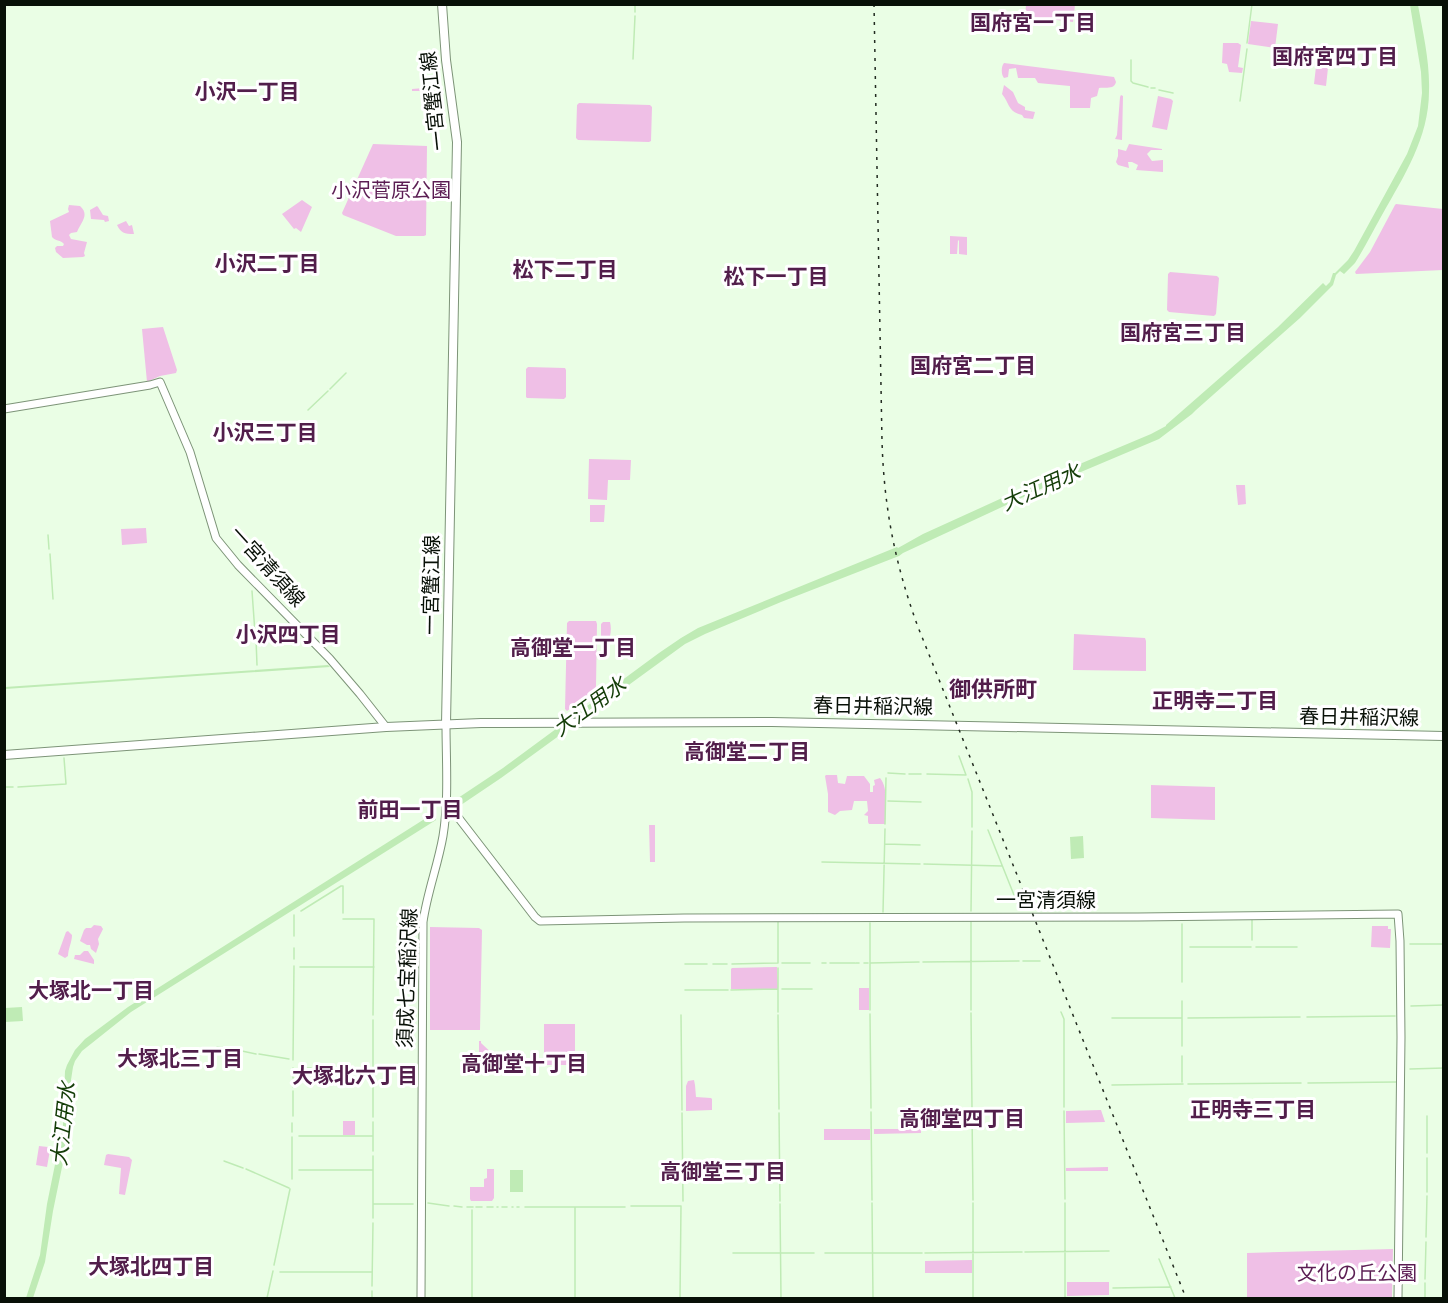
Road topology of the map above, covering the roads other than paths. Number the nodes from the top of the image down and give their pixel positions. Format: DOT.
graph roads {
  1 [pos="442,4"];
  2 [pos="4,409"];
  3 [pos="446,724"];
  4 [pos="386,727"];
  5 [pos="1443,736"];
  6 [pos="4,755"];
  7 [pos="446,805"];
  8 [pos="421,1299"];
  9 [pos="1398,1299"];
  1 -- 3 [label="main road, 一宮蟹江線"];
  2 -- 4 [label="main road, 一宮清須線"];
  3 -- 4 [label="main road"];
  3 -- 5 [label="main road, 春日井稲沢線"];
  3 -- 7 [label="main road"];
  4 -- 6 [label="main road"];
  7 -- 8 [label="main road, 須成七宝稲沢線"];
  7 -- 9 [label="main road, 一宮清須線"];
}
